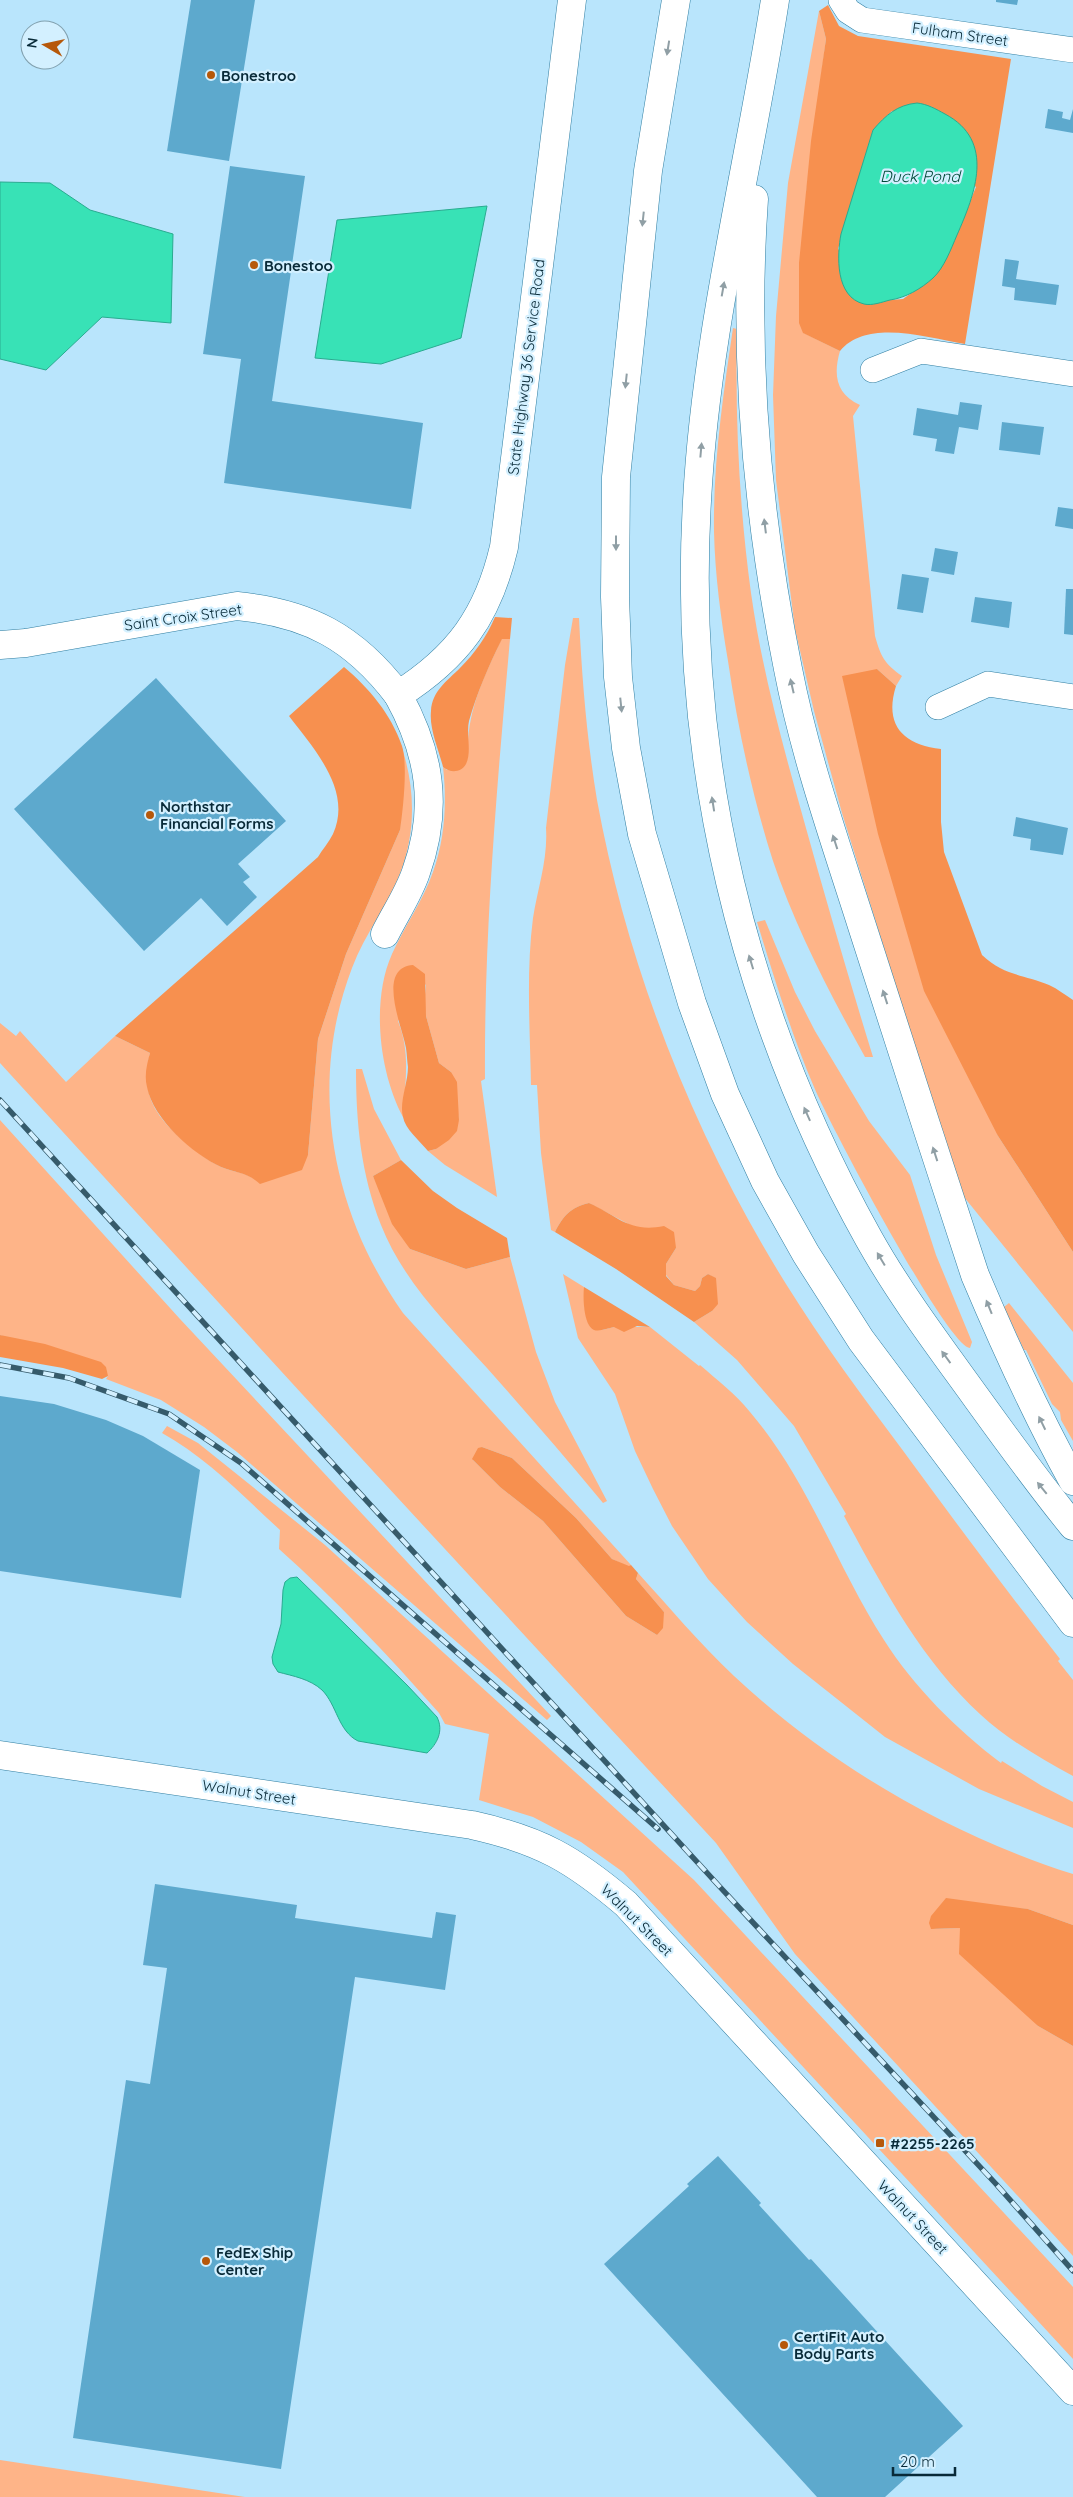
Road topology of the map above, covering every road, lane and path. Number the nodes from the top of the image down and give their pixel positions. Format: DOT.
graph roads {
  1 [pos="572,0"];
  2 [pos="676,0"];
  3 [pos="775,0"];
  4 [pos="845,6"];
  5 [pos="768,45"];
  6 [pos="1073,50"];
  7 [pos="873,370"];
  8 [pos="1073,374"];
  9 [pos="0,645"];
  10 [pos="398,695"];
  11 [pos="1073,696"];
  12 [pos="938,706"];
  13 [pos="385,934"];
  14 [pos="1073,1482"];
  15 [pos="1073,1526"];
  16 [pos="1073,1624"];
  17 [pos="0,1755"];
  18 [pos="1073,2391"];
  1 -- 10 [label="main road, State Highway 36 Service Road"];
  2 -- 16 [label="main road, one-way"];
  3 -- 5 [label="main road"];
  4 -- 6 [label="street, Fulham Street"];
  14 -- 5 [label="main road, one-way"];
  15 -- 5 [label="main road, one-way"];
  7 -- 8 [label="street"];
  9 -- 10 [label="main road, Saint Croix Street"];
  10 -- 13 [label="main road, Saint Croix Street"];
  11 -- 12 [label="street"];
  17 -- 18 [label="main road, Walnut Street"];
}
